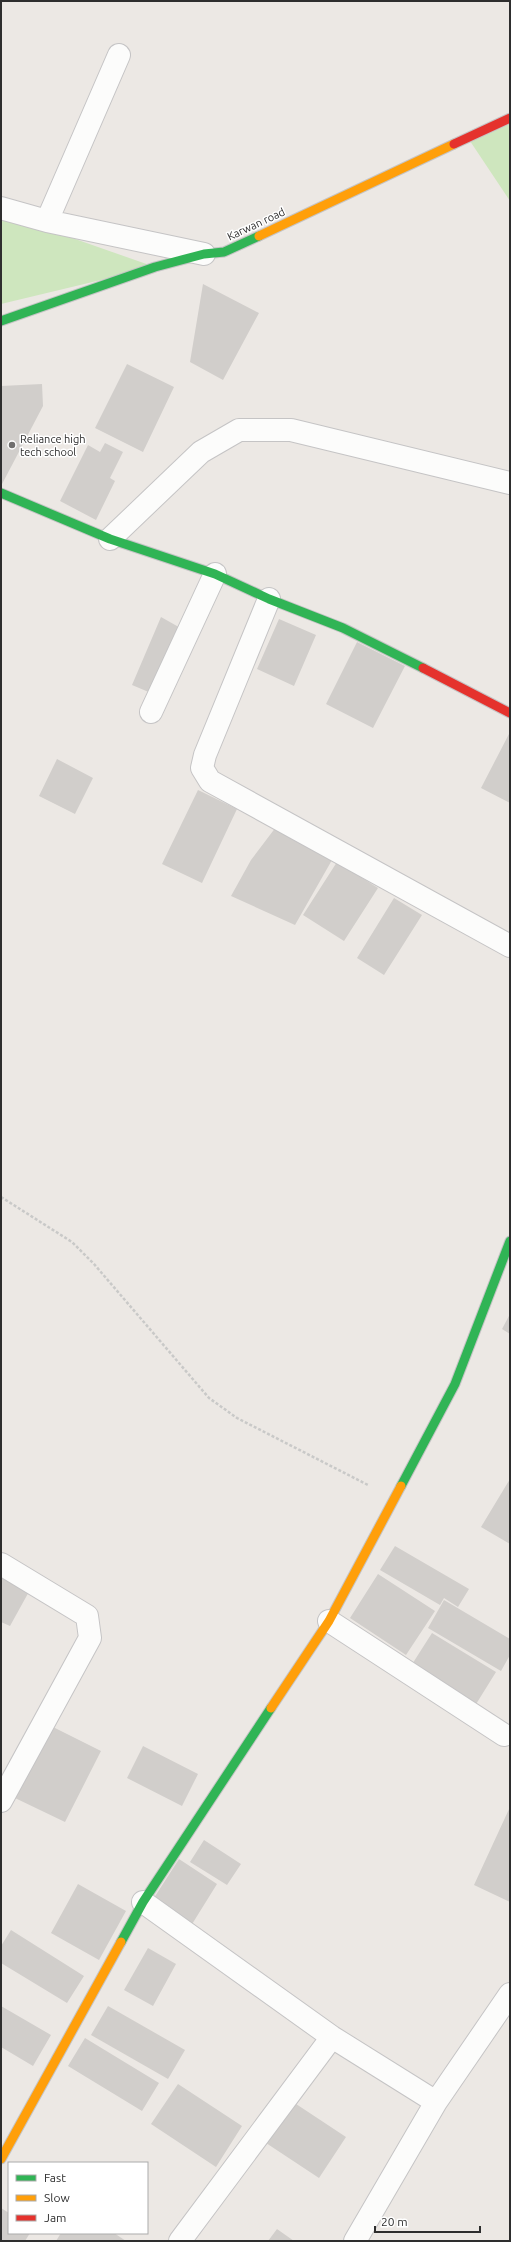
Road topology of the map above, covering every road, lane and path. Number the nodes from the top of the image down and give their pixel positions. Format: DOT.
graph roads {
  1 [pos="119,55"];
  2 [pos="510,118"];
  3 [pos="1,208"];
  4 [pos="46,221"];
  5 [pos="204,254"];
  6 [pos="1,321"];
  7 [pos="510,483"];
  8 [pos="1,493"];
  9 [pos="110,540"];
  10 [pos="215,574"];
  11 [pos="269,599"];
  12 [pos="151,712"];
  13 [pos="510,713"];
  14 [pos="510,946"];
  15 [pos="1,1197"];
  16 [pos="510,1241"];
  17 [pos="394,1499"];
  18 [pos="1,1564"];
  19 [pos="330,1621"];
  20 [pos="508,1733"];
  21 [pos="1,1801"];
  22 [pos="143,1902"];
  23 [pos="510,1994"];
  24 [pos="332,2037"];
  25 [pos="436,2102"];
  26 [pos="1,2159"];
  27 [pos="180,2241"];
  28 [pos="355,2241"];
  1 -- 4 [label="street"];
  2 -- 5 [label="street, Karwan road"];
  3 -- 4 [label="street"];
  4 -- 5 [label="street"];
  5 -- 6 [label="street, Karwan road"];
  7 -- 9 [label="street"];
  8 -- 9 [label="street"];
  9 -- 10 [label="street"];
  10 -- 11 [label="street"];
  10 -- 12 [label="street"];
  11 -- 13 [label="street"];
  11 -- 14 [label="street"];
  15 -- 17 [label="path"];
  16 -- 17 [label="street"];
  17 -- 19 [label="street"];
  18 -- 21 [label="street"];
  19 -- 20 [label="street"];
  19 -- 22 [label="street"];
  22 -- 24 [label="street"];
  22 -- 26 [label="street"];
  23 -- 25 [label="street"];
  24 -- 25 [label="street"];
  24 -- 27 [label="street"];
  25 -- 28 [label="street"];
}
